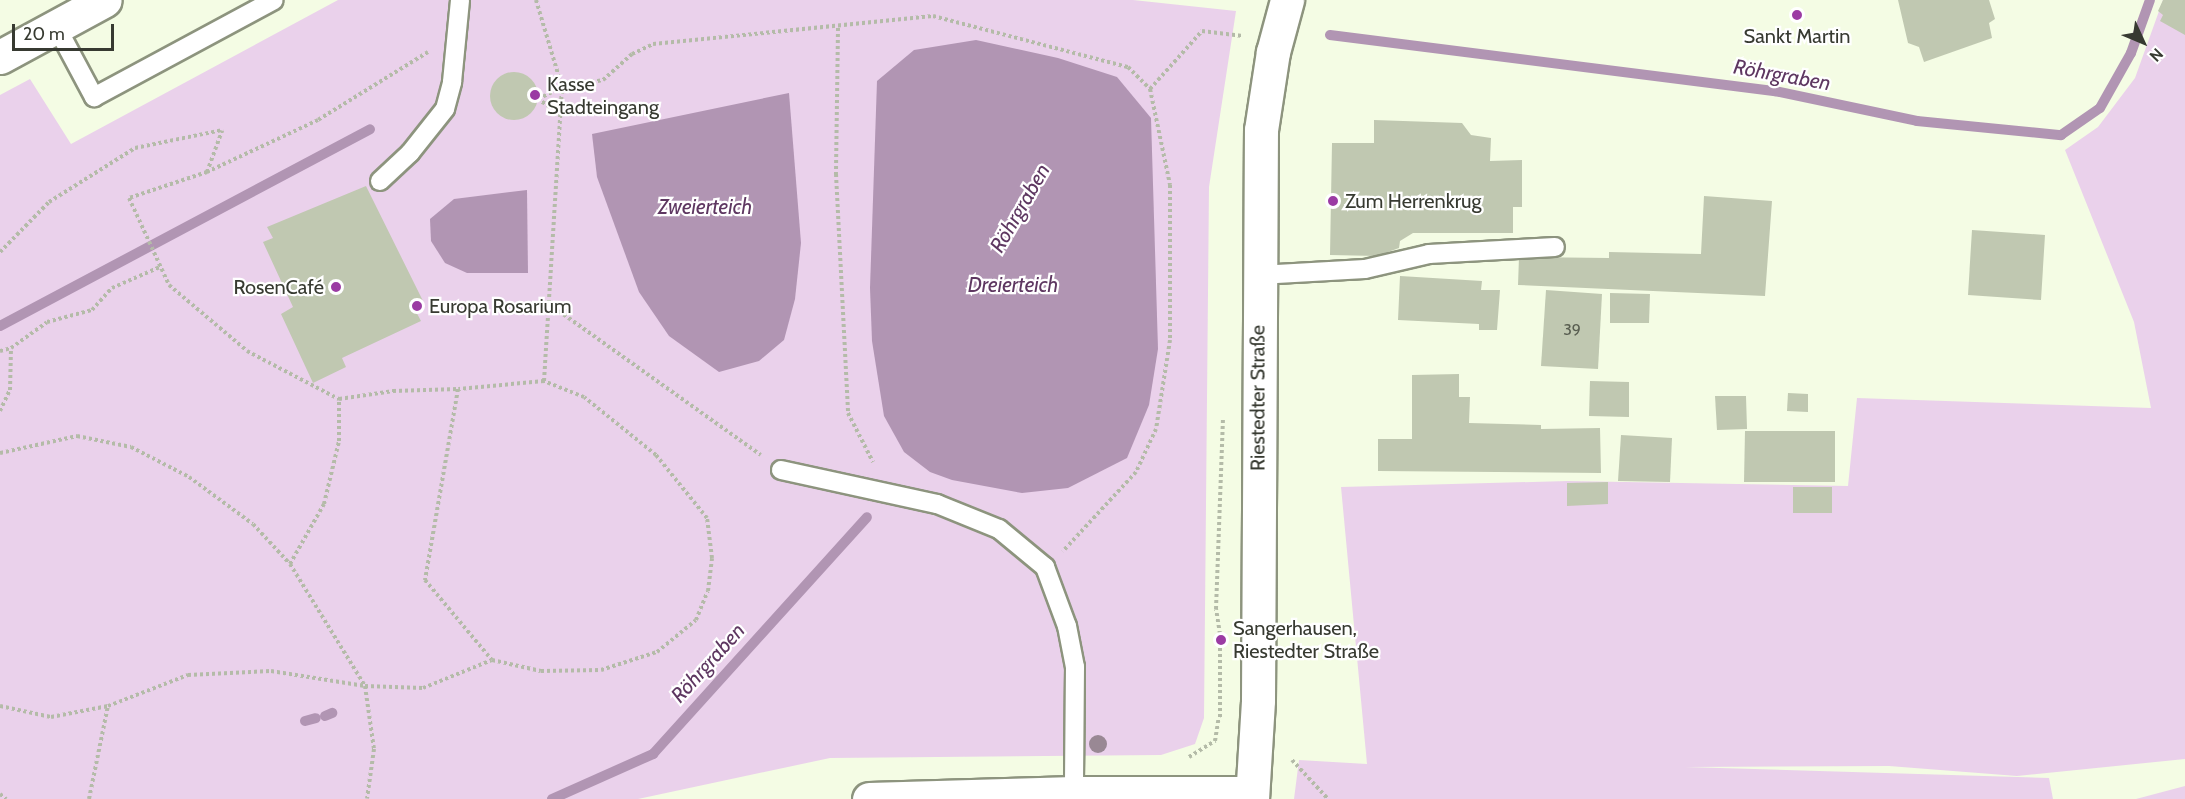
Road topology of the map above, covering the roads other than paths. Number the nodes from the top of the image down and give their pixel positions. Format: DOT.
graph roads {
  1 [pos="105,0"];
  2 [pos="274,0"];
  3 [pos="460,0"];
  4 [pos="1287,0"];
  5 [pos="56,26"];
  6 [pos="0,57"];
  7 [pos="380,181"];
  8 [pos="1555,247"];
  9 [pos="1259,275"];
  10 [pos="781,470"];
  11 [pos="1074,793"];
  12 [pos="1252,796"];
  13 [pos="1171,797"];
  14 [pos="871,799"];
  1 -- 5 [label="main road"];
  2 -- 5 [label="lane"];
  3 -- 7 [label="lane"];
  4 -- 9 [label="main road, Riestedter Straße"];
  5 -- 6 [label="main road"];
  8 -- 9 [label="lane"];
  9 -- 12 [label="main road, Riestedter Straße"];
  10 -- 11 [label="lane"];
  11 -- 13 [label="main road"];
  11 -- 14 [label="main road"];
  12 -- 13 [label="main road"];
}
